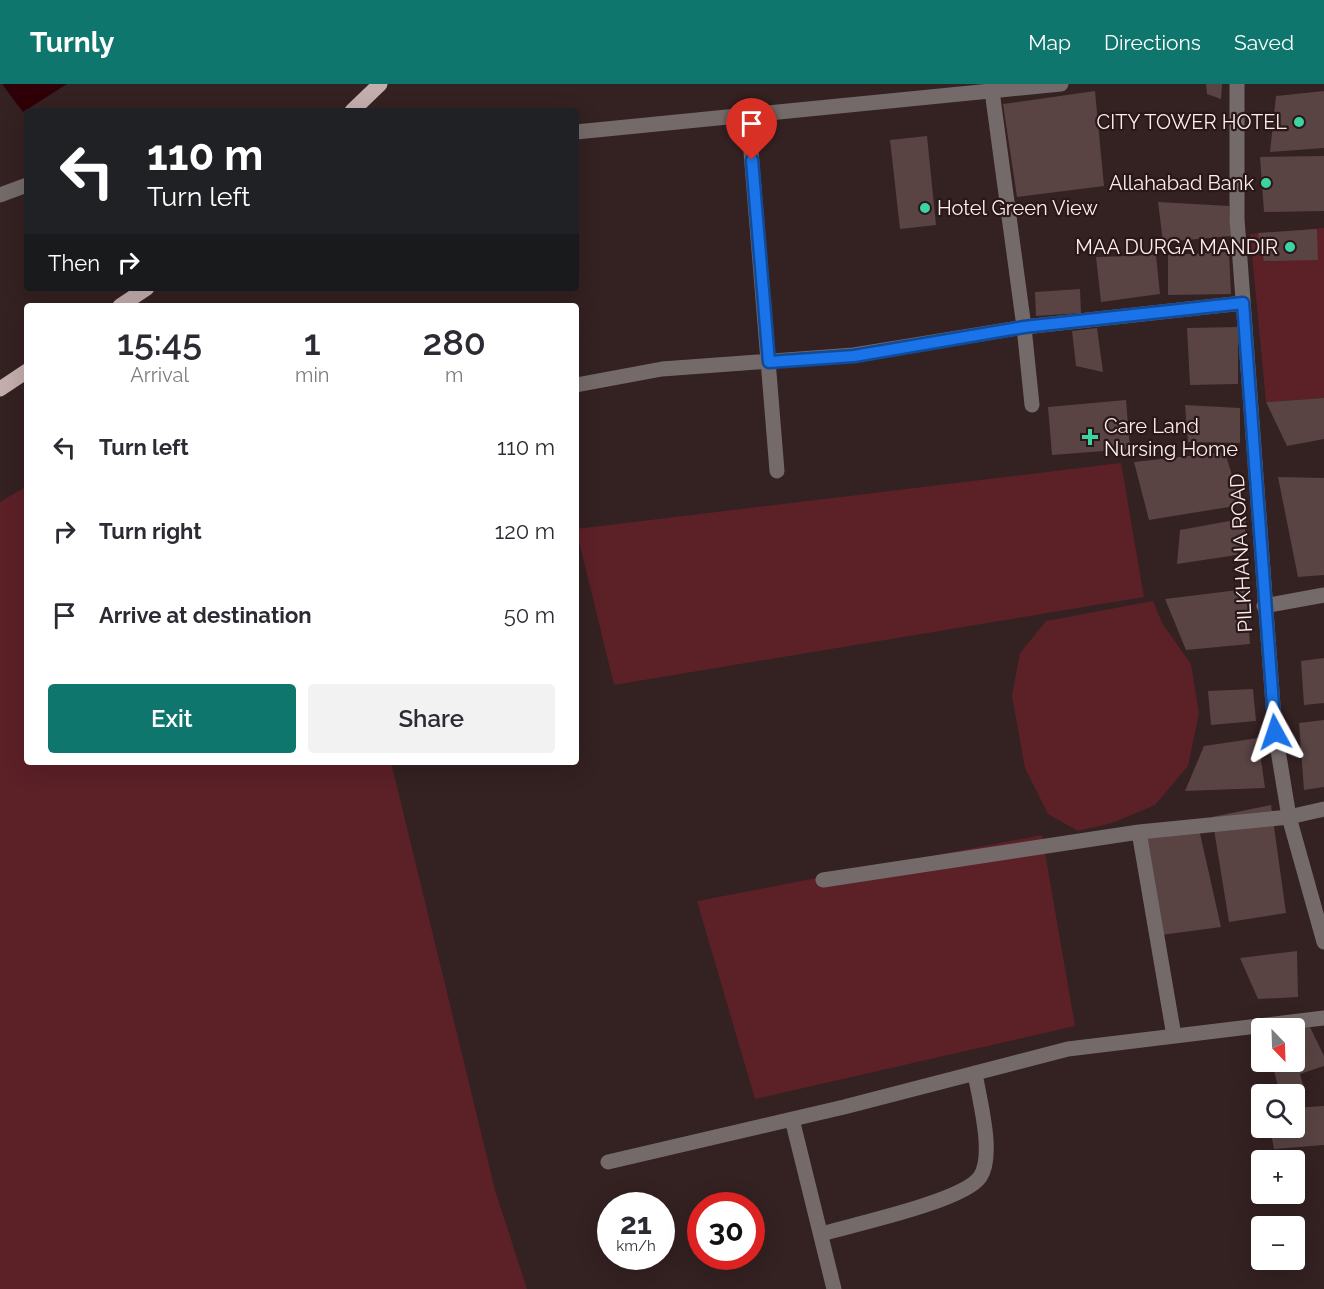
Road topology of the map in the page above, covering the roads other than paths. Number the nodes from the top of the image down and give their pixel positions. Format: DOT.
graph roads {
  1 [pos="1061,84"];
  2 [pos="1237,84"];
  3 [pos="376,85"];
  4 [pos="992,91"];
  5 [pos="358,108"];
  6 [pos="748,115"];
  7 [pos="579,132"];
  8 [pos="24,186"];
  9 [pos="0,195"];
  10 [pos="142,291"];
  11 [pos="124,303"];
  12 [pos="1243,303"];
  13 [pos="1024,327"];
  14 [pos="769,362"];
  15 [pos="24,373"];
  16 [pos="579,384"];
  17 [pos="0,389"];
  18 [pos="1032,405"];
  19 [pos="777,471"];
  20 [pos="1324,595"];
  21 [pos="1264,606"];
  22 [pos="1324,809"];
  23 [pos="1289,817"];
  24 [pos="1139,832"];
  25 [pos="823,880"];
  26 [pos="1324,942"];
  27 [pos="1324,1018"];
  28 [pos="1174,1036"];
  29 [pos="975,1073"];
  30 [pos="792,1119"];
  31 [pos="608,1162"];
  32 [pos="821,1234"];
  33 [pos="834,1289"];
  1 -- 4 [label="street"];
  2 -- 12 [label="street, PILKHANA ROAD"];
  3 -- 5 [label="main road"];
  4 -- 6 [label="street"];
  4 -- 13 [label="street"];
  6 -- 7 [label="street"];
  6 -- 14 [label="street"];
  8 -- 9 [label="street"];
  10 -- 11 [label="main road"];
  12 -- 13 [label="street"];
  12 -- 21 [label="street, PILKHANA ROAD"];
  13 -- 14 [label="street"];
  13 -- 18 [label="street"];
  14 -- 16 [label="street"];
  14 -- 19 [label="street"];
  15 -- 17 [label="main road"];
  20 -- 21 [label="street"];
  21 -- 23 [label="street, PILKHANA ROAD"];
  22 -- 23 [label="street"];
  23 -- 24 [label="street"];
  23 -- 26 [label="street, PILKHANA ROAD"];
  24 -- 25 [label="street"];
  24 -- 28 [label="street"];
  27 -- 28 [label="street"];
  28 -- 29 [label="street"];
  29 -- 30 [label="street"];
  29 -- 32 [label="street"];
  30 -- 31 [label="street"];
  30 -- 32 [label="street"];
  32 -- 33 [label="street"];
}
